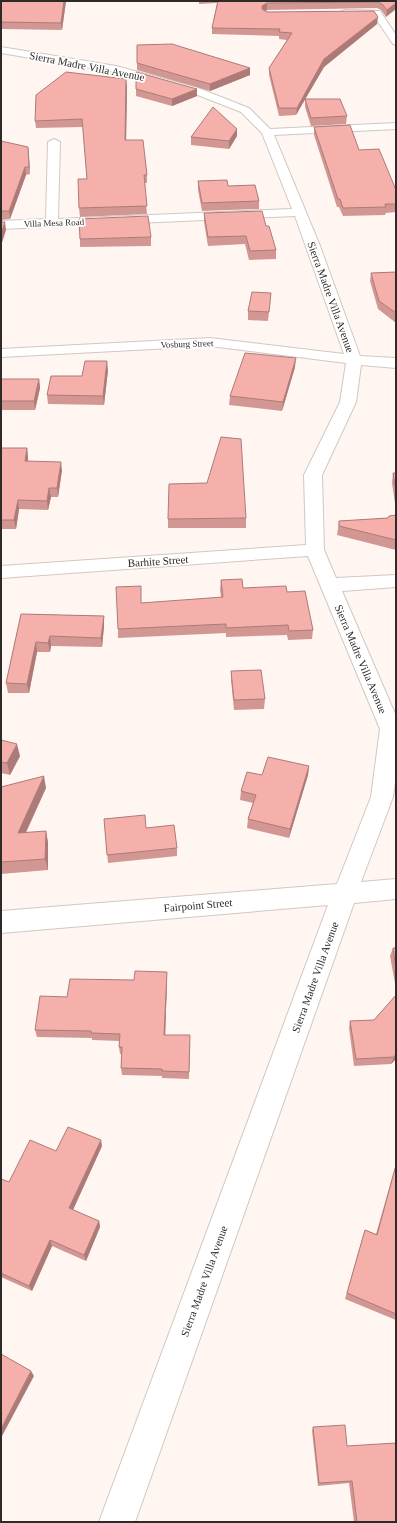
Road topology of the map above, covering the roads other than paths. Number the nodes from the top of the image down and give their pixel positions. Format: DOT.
graph roads {
  1 [pos="333,13"];
  2 [pos="396,42"];
  3 [pos="1,50"];
  4 [pos="396,126"];
  5 [pos="267,132"];
  6 [pos="54,142"];
  7 [pos="299,212"];
  8 [pos="52,223"];
  9 [pos="1,225"];
  10 [pos="1,353"];
  11 [pos="354,360"];
  12 [pos="396,363"];
  13 [pos="314,550"];
  14 [pos="1,572"];
  15 [pos="396,581"];
  16 [pos="330,585"];
  17 [pos="396,889"];
  18 [pos="345,893"];
  19 [pos="1,922"];
  20 [pos="117,1522"];
  1 -- 2 [label="street"];
  3 -- 5 [label="street, Sierra Madre Villa Avenue"];
  4 -- 5 [label="street"];
  5 -- 7 [label="street, Sierra Madre Villa Avenue"];
  6 -- 8 [label="street"];
  7 -- 8 [label="street, Villa Mesa Road"];
  7 -- 11 [label="street, Sierra Madre Villa Avenue"];
  8 -- 9 [label="street, Villa Mesa Road"];
  10 -- 11 [label="street, Vosburg Street"];
  11 -- 12 [label="street, Vosburg Street"];
  11 -- 13 [label="street, Sierra Madre Villa Avenue"];
  13 -- 14 [label="street, Barhite Street"];
  13 -- 16 [label="street, Sierra Madre Villa Avenue"];
  15 -- 16 [label="street"];
  16 -- 18 [label="street, Sierra Madre Villa Avenue"];
  17 -- 18 [label="street, Fairpoint Street"];
  18 -- 19 [label="street, Fairpoint Street"];
  18 -- 20 [label="street, Sierra Madre Villa Avenue"];
}
